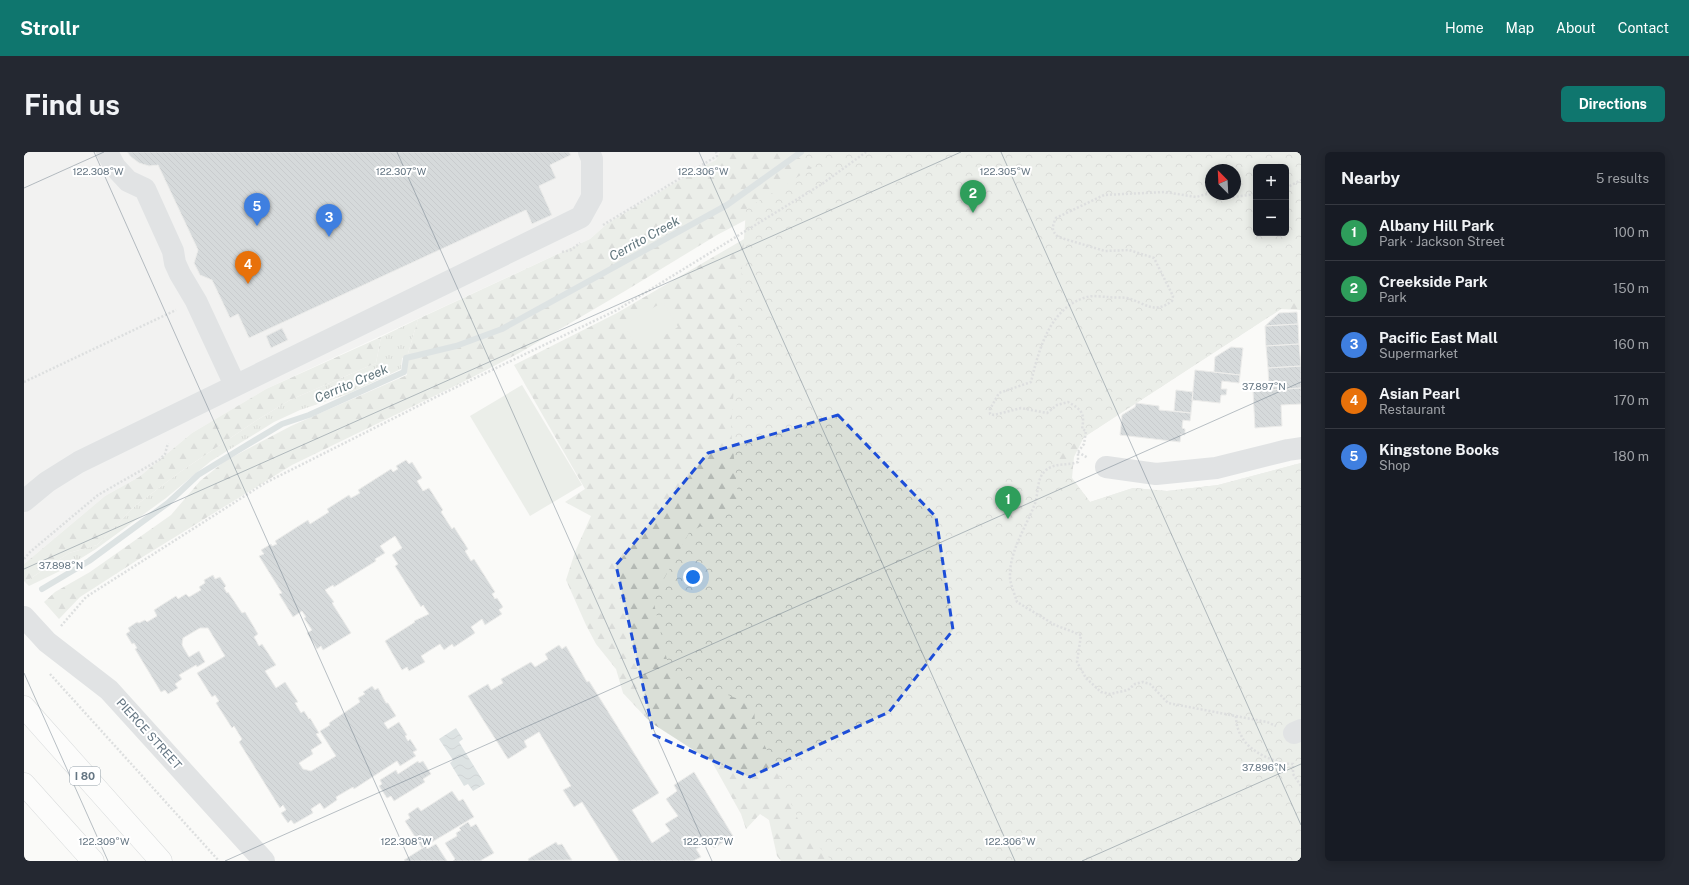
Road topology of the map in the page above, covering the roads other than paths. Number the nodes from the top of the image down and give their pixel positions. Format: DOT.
graph roads {
  1 [pos="107,152"];
  2 [pos="589,152"];
  3 [pos="235,385"];
  4 [pos="1301,448"];
  5 [pos="1106,467"];
  6 [pos="24,501"];
  7 [pos="24,617"];
  8 [pos="24,707"];
  9 [pos="24,784"];
  10 [pos="93,861"];
  11 [pos="161,861"];
  12 [pos="264,861"];
  1 -- 3 [label="street"];
  2 -- 3 [label="street"];
  3 -- 6 [label="street"];
  4 -- 5 [label="street"];
  7 -- 12 [label="street, PIERCE STREET"];
  8 -- 11 [label="highway, I 80"];
  9 -- 10 [label="highway"];
}
